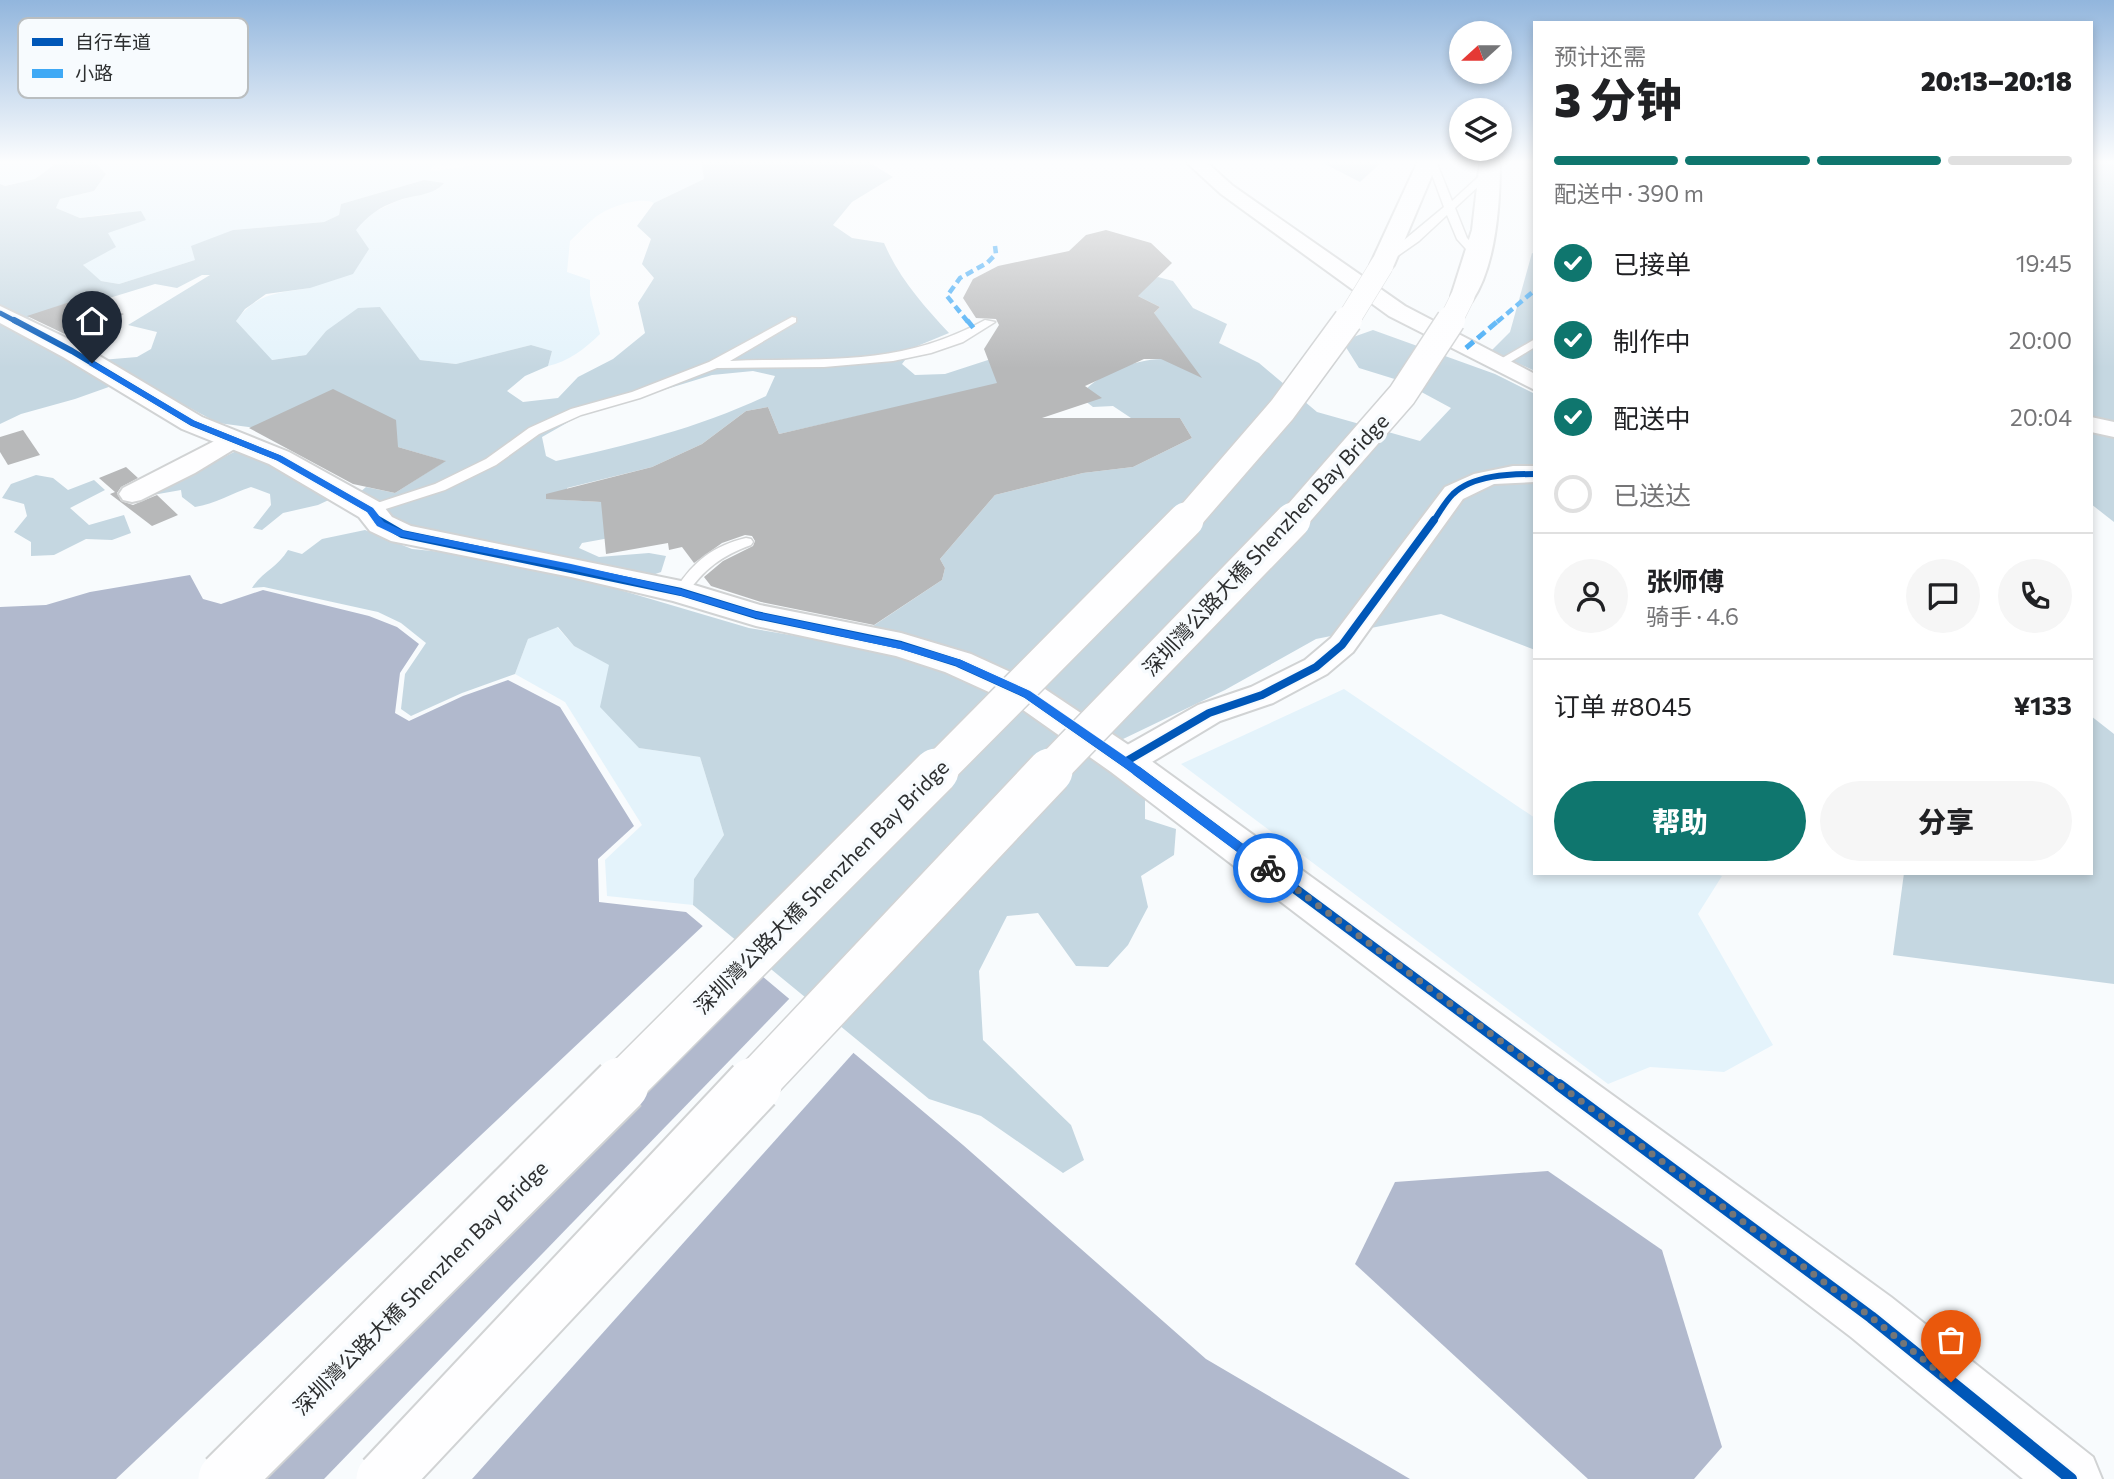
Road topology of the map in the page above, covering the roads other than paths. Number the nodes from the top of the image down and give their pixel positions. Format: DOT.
graph roads {
  1 [pos="1283,230"];
  2 [pos="1398,230"];
  3 [pos="1425,230"];
  4 [pos="1459,230"];
  5 [pos="1484,230"];
  6 [pos="1478,256"];
  7 [pos="1383,262"];
  8 [pos="0,313"];
  9 [pos="792,320"];
  10 [pos="989,322"];
  11 [pos="1533,343"];
  12 [pos="1498,364"];
  13 [pos="713,365"];
  14 [pos="1533,382"];
  15 [pos="2093,425"];
  16 [pos="2114,430"];
  17 [pos="232,440"];
  18 [pos="1533,474"];
  19 [pos="132,494"];
  20 [pos="370,510"];
  21 [pos="746,542"];
  22 [pos="681,592"];
  23 [pos="1125,762"];
  24 [pos="226,1479"];
  25 [pos="384,1479"];
  26 [pos="2071,1479"];
  1 -- 12 [label="street"];
  2 -- 7 [label="main road, 深圳灣公路大橋 Shenzhen Bay Bridge"];
  3 -- 7 [label="lane"];
  4 -- 6 [label="lane"];
  5 -- 6 [label="main road, 深圳灣公路大橋 Shenzhen Bay Bridge"];
  6 -- 25 [label="main road, 深圳灣公路大橋 Shenzhen Bay Bridge, bridge"];
  7 -- 24 [label="main road, 深圳灣公路大橋 Shenzhen Bay Bridge, bridge"];
  8 -- 17 [label="main road"];
  9 -- 13 [label="lane"];
  10 -- 13 [label="lane"];
  11 -- 12 [label="lane"];
  12 -- 14 [label="street"];
  13 -- 20 [label="lane"];
  15 -- 16 [label="street"];
  17 -- 19 [label="street"];
  17 -- 20 [label="main road"];
  18 -- 23 [label="street"];
  20 -- 22 [label="main road"];
  21 -- 22 [label="lane"];
  22 -- 23 [label="main road"];
  23 -- 26 [label="main road"];
}
